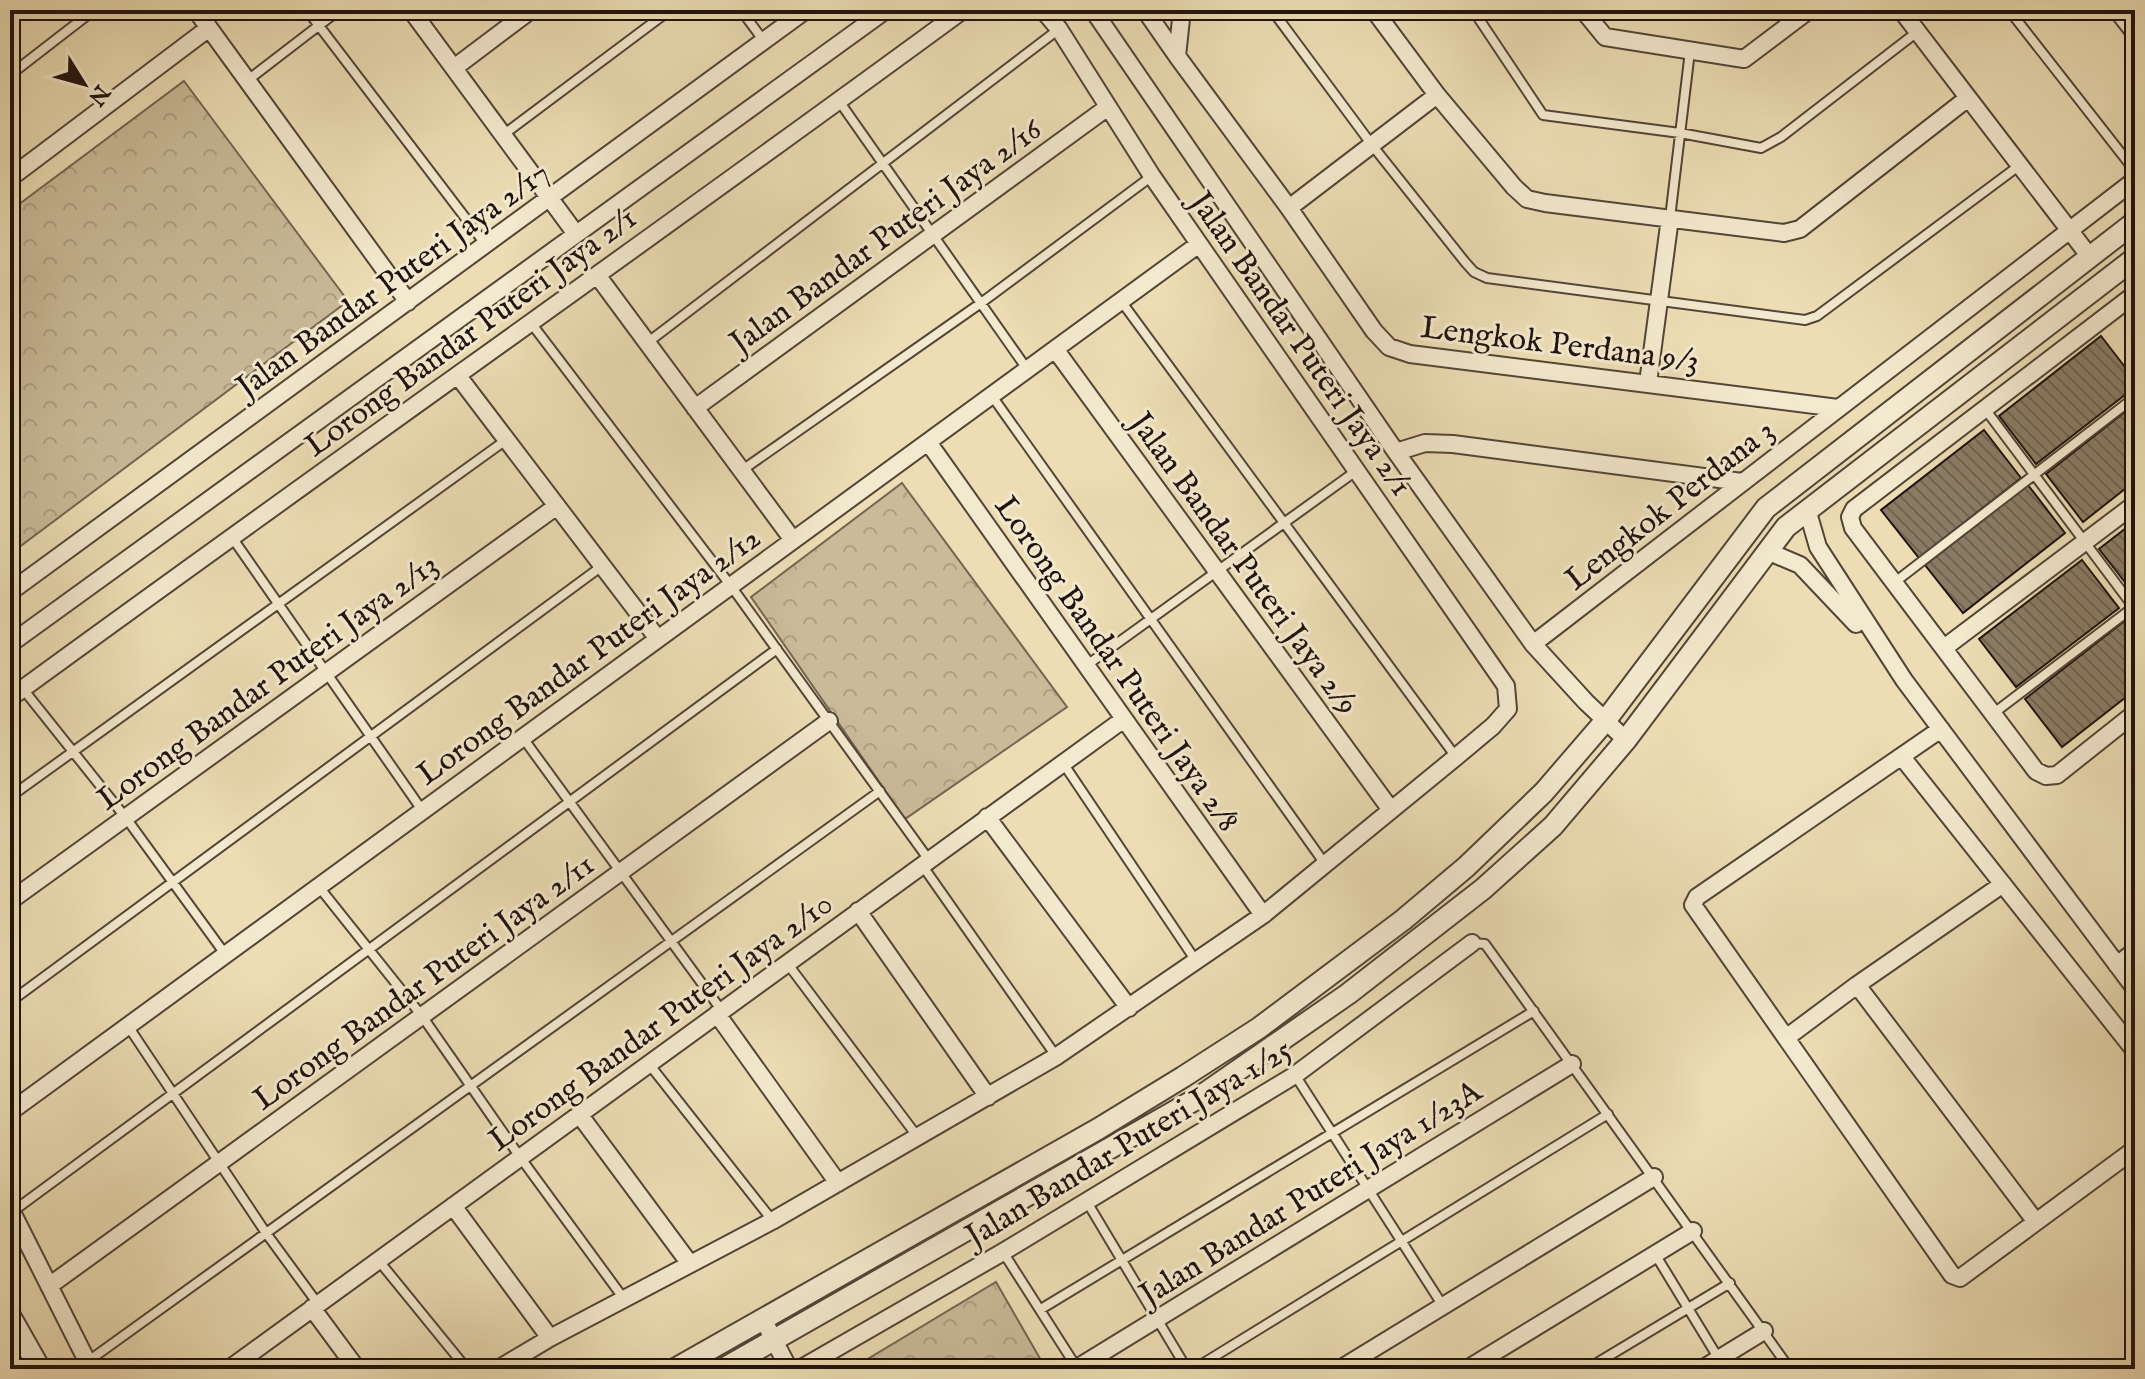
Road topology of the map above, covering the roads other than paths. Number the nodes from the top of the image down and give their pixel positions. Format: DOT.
graph roads {
  1 [pos="94,10"];
  2 [pos="196,10"];
  3 [pos="307,10"];
  4 [pos="339,10"];
  5 [pos="411,10"];
  6 [pos="531,10"];
  7 [pos="670,10"];
  8 [pos="741,10"];
  9 [pos="806,10"];
  10 [pos="886,10"];
  11 [pos="963,10"];
  12 [pos="1043,10"];
  13 [pos="1093,10"];
  14 [pos="1145,10"];
  15 [pos="1182,10"];
  16 [pos="1272,10"];
  17 [pos="1374,10"];
  18 [pos="1473,10"];
  19 [pos="1583,10"];
  20 [pos="1809,10"];
  21 [pos="1901,10"];
  22 [pos="2009,10"];
  23 [pos="2117,10"];
  24 [pos="319,25"];
  25 [pos="209,28"];
  26 [pos="1059,29"];
  27 [pos="1917,32"];
  28 [pos="2135,33"];
  29 [pos="763,40"];
  30 [pos="1690,51"];
  31 [pos="1177,56"];
  32 [pos="454,68"];
  33 [pos="10,75"];
  34 [pos="247,80"];
  35 [pos="1437,95"];
  36 [pos="1968,98"];
  37 [pos="839,101"];
  38 [pos="1108,107"];
  39 [pos="1680,133"];
  40 [pos="503,135"];
  41 [pos="1372,145"];
  42 [pos="884,165"];
  43 [pos="2020,165"];
  44 [pos="2135,171"];
  45 [pos="1152,176"];
  46 [pos="10,178"];
  47 [pos="2135,180"];
  48 [pos="549,197"];
  49 [pos="1289,208"];
  50 [pos="1670,218"];
  51 [pos="2135,222"];
  52 [pos="2070,231"];
  53 [pos="576,234"];
  54 [pos="934,234"];
  55 [pos="1199,244"];
  56 [pos="487,246"];
  57 [pos="2090,257"];
  58 [pos="2135,258"];
  59 [pos="597,275"];
  60 [pos="1121,301"];
  61 [pos="1659,301"];
  62 [pos="408,302"];
  63 [pos="981,303"];
  64 [pos="2132,303"];
  65 [pos="531,323"];
  66 [pos="647,343"];
  67 [pos="1055,349"];
  68 [pos="1028,369"];
  69 [pos="458,376"];
  70 [pos="1648,383"];
  71 [pos="992,395"];
  72 [pos="2135,397"];
  73 [pos="695,408"];
  74 [pos="1838,408"];
  75 [pos="1985,408"];
  76 [pos="506,439"];
  77 [pos="928,442"];
  78 [pos="1396,452"];
  79 [pos="741,471"];
  80 [pos="1356,471"];
  81 [pos="2034,475"];
  82 [pos="1742,482"];
  83 [pos="2135,504"];
  84 [pos="557,506"];
  85 [pos="1807,509"];
  86 [pos="1284,523"];
  87 [pos="231,536"];
  88 [pos="793,540"];
  89 [pos="2085,542"];
  90 [pos="1767,551"];
  91 [pos="602,566"];
  92 [pos="1217,571"];
  93 [pos="1895,582"];
  94 [pos="731,586"];
  95 [pos="10,592"];
  96 [pos="278,605"];
  97 [pos="2135,607"];
  98 [pos="1150,620"];
  99 [pos="658,639"];
  100 [pos="10,644"];
  101 [pos="1533,644"];
  102 [pos="1944,648"];
  103 [pos="777,649"];
  104 [pos="1086,666"];
  105 [pos="326,673"];
  106 [pos="1904,680"];
  107 [pos="16,694"];
  108 [pos="1994,713"];
  109 [pos="2135,713"];
  110 [pos="1124,719"];
  111 [pos="1606,720"];
  112 [pos="829,721"];
  113 [pos="1941,729"];
  114 [pos="371,738"];
  115 [pos="523,738"];
  116 [pos="1626,740"];
  117 [pos="74,753"];
  118 [pos="1456,757"];
  119 [pos="1902,757"];
  120 [pos="1063,763"];
  121 [pos="880,791"];
  122 [pos="10,797"];
  123 [pos="569,802"];
  124 [pos="1391,810"];
  125 [pos="423,811"];
  126 [pos="987,817"];
  127 [pos="126,818"];
  128 [pos="926,862"];
  129 [pos="1326,865"];
  130 [pos="621,872"];
  131 [pos="173,883"];
  132 [pos="2003,884"];
  133 [pos="319,887"];
  134 [pos="10,901"];
  135 [pos="858,911"];
  136 [pos="1263,915"];
  137 [pos="671,941"];
  138 [pos="1472,943"];
  139 [pos="369,949"];
  140 [pos="2135,951"];
  141 [pos="226,955"];
  142 [pos="1197,962"];
  143 [pos="787,963"];
  144 [pos="2117,965"];
  145 [pos="1857,985"];
  146 [pos="2133,986"];
  147 [pos="10,1002"];
  148 [pos="1129,1008"];
  149 [pos="1534,1011"];
  150 [pos="720,1012"];
  151 [pos="422,1016"];
  152 [pos="128,1026"];
  153 [pos="1786,1038"];
  154 [pos="2135,1051"];
  155 [pos="1057,1056"];
  156 [pos="649,1064"];
  157 [pos="1572,1064"];
  158 [pos="1295,1075"];
  159 [pos="470,1086"];
  160 [pos="172,1094"];
  161 [pos="988,1097"];
  162 [pos="10,1112"];
  163 [pos="579,1114"];
  164 [pos="1608,1114"];
  165 [pos="1333,1133"];
  166 [pos="917,1136"];
  167 [pos="2135,1149"];
  168 [pos="520,1157"];
  169 [pos="219,1163"];
  170 [pos="1654,1177"];
  171 [pos="838,1183"];
  172 [pos="1368,1189"];
  173 [pos="1087,1202"];
  174 [pos="453,1206"];
  175 [pos="11,1210"];
  176 [pos="772,1221"];
  177 [pos="2036,1222"];
  178 [pos="1693,1231"];
  179 [pos="266,1233"];
  180 [pos="1402,1241"];
  181 [pos="1003,1252"];
  182 [pos="1655,1254"];
  183 [pos="378,1260"];
  184 [pos="1122,1260"];
  185 [pos="690,1264"];
  186 [pos="1730,1283"];
  187 [pos="49,1286"];
  188 [pos="624,1299"];
  189 [pos="315,1306"];
  190 [pos="1443,1306"];
  191 [pos="1041,1309"];
  192 [pos="1688,1309"];
  193 [pos="10,1316"];
  194 [pos="1157,1318"];
  195 [pos="763,1319"];
  196 [pos="1764,1331"];
  197 [pos="550,1338"];
  198 [pos="774,1340"];
  199 [pos="247,1355"];
  200 [pos="1722,1364"];
  201 [pos="89,1366"];
  202 [pos="1077,1368"];
  203 [pos="40,1369"];
  204 [pos="229,1369"];
  205 [pos="259,1369"];
  206 [pos="357,1369"];
  207 [pos="467,1369"];
  208 [pos="498,1369"];
  209 [pos="675,1369"];
  210 [pos="723,1369"];
  211 [pos="789,1369"];
  212 [pos="800,1369"];
  213 [pos="1187,1369"];
  214 [pos="1194,1369"];
  215 [pos="1340,1369"];
  216 [pos="1467,1369"];
  217 [pos="1587,1369"];
  218 [pos="1702,1369"];
  219 [pos="1790,1369"];
  1 -- 33 [label="lane"];
  2 -- 25 [label="street"];
  3 -- 24 [label="lane"];
  4 -- 24 [label="lane"];
  5 -- 32 [label="street"];
  6 -- 32 [label="street"];
  7 -- 40 [label="lane"];
  8 -- 29 [label="lane"];
  9 -- 29 [label="street, Jalan Bandar Puteri Jaya 2/17"];
  10 -- 53 [label="street"];
  11 -- 37 [label="street, Lorong Bandar Puteri Jaya 2/1"];
  12 -- 26 [label="street, Jalan Bandar Puteri Jaya 2/1"];
  13 -- 78 [label="street"];
  14 -- 31 [label="street, Lengkok Perdana 9/3"];
  15 -- 31 [label="street"];
  16 -- 41 [label="lane"];
  17 -- 35 [label="street"];
  18 -- 39 [label="lane"];
  19 -- 30 [label="street"];
  20 -- 30 [label="street"];
  21 -- 27 [label="street"];
  22 -- 44 [label="lane"];
  23 -- 28 [label="street"];
  24 -- 34 [label="lane"];
  24 -- 56 [label="lane"];
  25 -- 34 [label="street"];
  25 -- 46 [label="street"];
  26 -- 38 [label="street, Jalan Bandar Puteri Jaya 2/1"];
  26 -- 42 [label="lane"];
  27 -- 36 [label="street"];
  27 -- 39 [label="lane"];
  29 -- 48 [label="street, Jalan Bandar Puteri Jaya 2/17"];
  30 -- 39 [label="lane"];
  31 -- 49 [label="street, Lengkok Perdana 9/3"];
  32 -- 40 [label="street"];
  34 -- 62 [label="street"];
  35 -- 41 [label="street"];
  35 -- 50 [label="street"];
  36 -- 43 [label="street"];
  36 -- 50 [label="street"];
  37 -- 42 [label="lane"];
  37 -- 59 [label="street, Lorong Bandar Puteri Jaya 2/1"];
  38 -- 45 [label="street, Jalan Bandar Puteri Jaya 2/1"];
  38 -- 54 [label="street, Jalan Bandar Puteri Jaya 2/16"];
  39 -- 50 [label="lane"];
  40 -- 48 [label="street"];
  41 -- 49 [label="street"];
  41 -- 61 [label="lane"];
  42 -- 54 [label="lane"];
  42 -- 66 [label="lane"];
  43 -- 52 [label="street"];
  43 -- 61 [label="lane"];
  45 -- 55 [label="street, Jalan Bandar Puteri Jaya 2/1"];
  45 -- 63 [label="lane"];
  47 -- 52 [label="street"];
  48 -- 53 [label="street"];
  48 -- 56 [label="street, Jalan Bandar Puteri Jaya 2/17"];
  49 -- 70 [label="street, Lengkok Perdana 9/3"];
  50 -- 61 [label="street"];
  51 -- 57 [label="street"];
  52 -- 57 [label="street"];
  52 -- 74 [label="street"];
  53 -- 100 [label="street"];
  54 -- 63 [label="lane"];
  54 -- 73 [label="street, Jalan Bandar Puteri Jaya 2/16"];
  55 -- 60 [label="street, Lorong Bandar Puteri Jaya 2/12"];
  55 -- 80 [label="street, Jalan Bandar Puteri Jaya 2/1"];
  56 -- 62 [label="street, Jalan Bandar Puteri Jaya 2/17"];
  57 -- 111 [label="street"];
  58 -- 85 [label="street"];
  59 -- 65 [label="street, Lorong Bandar Puteri Jaya 2/1"];
  59 -- 66 [label="street"];
  60 -- 67 [label="street, Lorong Bandar Puteri Jaya 2/12"];
  60 -- 86 [label="lane"];
  61 -- 70 [label="street"];
  62 -- 95 [label="street, Jalan Bandar Puteri Jaya 2/17"];
  63 -- 68 [label="lane"];
  63 -- 79 [label="lane"];
  64 -- 75 [label="street"];
  65 -- 69 [label="street, Lorong Bandar Puteri Jaya 2/1"];
  65 -- 94 [label="lane"];
  66 -- 73 [label="street"];
  67 -- 68 [label="street, Lorong Bandar Puteri Jaya 2/12"];
  67 -- 92 [label="street, Jalan Bandar Puteri Jaya 2/9"];
  68 -- 71 [label="street, Lorong Bandar Puteri Jaya 2/12"];
  69 -- 76 [label="street"];
  69 -- 87 [label="street, Lorong Bandar Puteri Jaya 2/1"];
  70 -- 74 [label="street, Lengkok Perdana 9/3"];
  71 -- 77 [label="street, Lorong Bandar Puteri Jaya 2/12"];
  71 -- 98 [label="lane"];
  72 -- 81 [label="lane"];
  73 -- 79 [label="street"];
  74 -- 82 [label="street, Lengkok Perdana 3"];
  75 -- 81 [label="lane"];
  75 -- 93 [label="street"];
  76 -- 84 [label="street"];
  76 -- 96 [label="lane"];
  77 -- 88 [label="street, Lorong Bandar Puteri Jaya 2/12"];
  77 -- 104 [label="street, Lorong Bandar Puteri Jaya 2/8"];
  78 -- 82 [label="street"];
  78 -- 101 [label="street"];
  79 -- 88 [label="street"];
  80 -- 86 [label="lane"];
  80 -- 118 [label="street, Jalan Bandar Puteri Jaya 2/1"];
  81 -- 89 [label="lane"];
  81 -- 93 [label="lane"];
  82 -- 101 [label="street, Lengkok Perdana 3"];
  83 -- 89 [label="street"];
  84 -- 91 [label="street"];
  84 -- 105 [label="street, Lorong Bandar Puteri Jaya 2/13"];
  85 -- 90 [label="street"];
  85 -- 106 [label="street"];
  86 -- 92 [label="lane"];
  86 -- 118 [label="lane"];
  87 -- 96 [label="lane"];
  87 -- 107 [label="street, Lorong Bandar Puteri Jaya 2/1"];
  88 -- 94 [label="street, Lorong Bandar Puteri Jaya 2/12"];
  89 -- 97 [label="lane"];
  89 -- 102 [label="street"];
  90 -- 106 [label="street"];
  90 -- 116 [label="street"];
  91 -- 99 [label="street"];
  91 -- 114 [label="lane"];
  92 -- 98 [label="lane"];
  92 -- 124 [label="street, Jalan Bandar Puteri Jaya 2/9"];
  93 -- 102 [label="street"];
  94 -- 99 [label="street, Lorong Bandar Puteri Jaya 2/12"];
  94 -- 103 [label="lane"];
  96 -- 105 [label="lane"];
  96 -- 117 [label="lane"];
  97 -- 108 [label="lane"];
  98 -- 104 [label="lane"];
  98 -- 129 [label="lane"];
  99 -- 115 [label="street, Lorong Bandar Puteri Jaya 2/12"];
  101 -- 111 [label="street"];
  102 -- 108 [label="street"];
  103 -- 112 [label="lane"];
  103 -- 123 [label="lane"];
  104 -- 110 [label="street, Lorong Bandar Puteri Jaya 2/8"];
  105 -- 114 [label="lane"];
  105 -- 127 [label="street, Lorong Bandar Puteri Jaya 2/13"];
  106 -- 113 [label="street"];
  107 -- 117 [label="lane"];
  108 -- 109 [label="street"];
  110 -- 120 [label="street, Lorong Bandar Puteri Jaya 2/10"];
  110 -- 136 [label="street, Lorong Bandar Puteri Jaya 2/8"];
  111 -- 116 [label="street"];
  111 -- 195 [label="street"];
  112 -- 121 [label="lane"];
  112 -- 130 [label="street, Lorong Bandar Puteri Jaya 2/11"];
  113 -- 119 [label="street"];
  113 -- 144 [label="street"];
  114 -- 125 [label="lane"];
  114 -- 131 [label="lane"];
  115 -- 123 [label="lane"];
  115 -- 125 [label="street, Lorong Bandar Puteri Jaya 2/12"];
  116 -- 198 [label="street"];
  117 -- 122 [label="lane"];
  117 -- 127 [label="lane"];
  118 -- 124 [label="street"];
  119 -- 132 [label="street"];
  119 -- 153 [label="street"];
  120 -- 126 [label="street, Lorong Bandar Puteri Jaya 2/10"];
  120 -- 142 [label="lane"];
  121 -- 128 [label="lane"];
  121 -- 137 [label="lane"];
  123 -- 130 [label="lane"];
  123 -- 139 [label="lane"];
  124 -- 129 [label="street"];
  125 -- 133 [label="street, Lorong Bandar Puteri Jaya 2/12"];
  126 -- 128 [label="street, Lorong Bandar Puteri Jaya 2/10"];
  126 -- 148 [label="street"];
  127 -- 131 [label="lane"];
  127 -- 134 [label="street, Lorong Bandar Puteri Jaya 2/13"];
  128 -- 135 [label="street, Lorong Bandar Puteri Jaya 2/10"];
  128 -- 155 [label="lane"];
  129 -- 136 [label="street"];
  130 -- 137 [label="lane"];
  130 -- 151 [label="street, Lorong Bandar Puteri Jaya 2/11"];
  131 -- 141 [label="lane"];
  131 -- 147 [label="lane"];
  132 -- 145 [label="street"];
  132 -- 154 [label="street"];
  133 -- 139 [label="lane"];
  133 -- 141 [label="street, Lorong Bandar Puteri Jaya 2/12"];
  135 -- 143 [label="street, Lorong Bandar Puteri Jaya 2/10"];
  135 -- 161 [label="street"];
  136 -- 142 [label="street"];
  137 -- 150 [label="lane"];
  137 -- 159 [label="lane"];
  138 -- 149 [label="lane"];
  138 -- 158 [label="street, Jalan Bandar Puteri Jaya 1/25"];
  139 -- 151 [label="lane"];
  139 -- 160 [label="lane"];
  140 -- 144 [label="street"];
  141 -- 152 [label="street, Lorong Bandar Puteri Jaya 2/12"];
  142 -- 148 [label="street"];
  143 -- 150 [label="street, Lorong Bandar Puteri Jaya 2/10"];
  143 -- 166 [label="lane"];
  144 -- 146 [label="street"];
  145 -- 153 [label="street"];
  145 -- 177 [label="street"];
  148 -- 155 [label="street"];
  149 -- 157 [label="lane"];
  149 -- 165 [label="lane"];
  150 -- 156 [label="street, Lorong Bandar Puteri Jaya 2/10"];
  150 -- 171 [label="street"];
  151 -- 159 [label="lane"];
  151 -- 169 [label="street, Lorong Bandar Puteri Jaya 2/11"];
  152 -- 160 [label="lane"];
  152 -- 162 [label="street, Lorong Bandar Puteri Jaya 2/12"];
  153 -- 177 [label="street"];
  155 -- 161 [label="street"];
  156 -- 163 [label="street, Lorong Bandar Puteri Jaya 2/10"];
  156 -- 176 [label="lane"];
  157 -- 164 [label="lane"];
  157 -- 172 [label="street, Jalan Bandar Puteri Jaya 1/23A"];
  158 -- 165 [label="lane"];
  158 -- 173 [label="street, Jalan Bandar Puteri Jaya 1/25"];
  159 -- 168 [label="lane"];
  159 -- 179 [label="lane"];
  160 -- 169 [label="lane"];
  160 -- 175 [label="lane"];
  161 -- 166 [label="street"];
  163 -- 168 [label="street, Lorong Bandar Puteri Jaya 2/10"];
  163 -- 185 [label="street"];
  164 -- 170 [label="lane"];
  164 -- 180 [label="lane"];
  165 -- 172 [label="lane"];
  165 -- 184 [label="lane"];
  166 -- 171 [label="street"];
  167 -- 177 [label="street"];
  168 -- 174 [label="street, Lorong Bandar Puteri Jaya 2/10"];
  168 -- 188 [label="lane"];
  169 -- 179 [label="lane"];
  169 -- 187 [label="street, Lorong Bandar Puteri Jaya 2/11"];
  170 -- 178 [label="lane"];
  170 -- 190 [label="street"];
  171 -- 176 [label="street"];
  172 -- 180 [label="lane"];
  172 -- 194 [label="street, Jalan Bandar Puteri Jaya 1/23A"];
  173 -- 181 [label="street, Jalan Bandar Puteri Jaya 1/25"];
  173 -- 184 [label="lane"];
  174 -- 183 [label="street, Lorong Bandar Puteri Jaya 2/10"];
  174 -- 197 [label="street"];
  175 -- 187 [label="street"];
  176 -- 185 [label="street"];
  178 -- 182 [label="street"];
  178 -- 186 [label="lane"];
  179 -- 189 [label="lane"];
  179 -- 201 [label="lane"];
  180 -- 190 [label="lane"];
  180 -- 214 [label="lane"];
  181 -- 191 [label="lane"];
  181 -- 212 [label="street, Jalan Bandar Puteri Jaya 1/25"];
  182 -- 192 [label="lane"];
  182 -- 216 [label="street"];
  183 -- 189 [label="street, Lorong Bandar Puteri Jaya 2/10"];
  183 -- 207 [label="lane"];
  184 -- 191 [label="lane"];
  184 -- 194 [label="lane"];
  185 -- 188 [label="street"];
  186 -- 192 [label="lane"];
  186 -- 196 [label="lane"];
  187 -- 201 [label="street"];
  188 -- 197 [label="street"];
  189 -- 199 [label="street, Lorong Bandar Puteri Jaya 2/10"];
  189 -- 206 [label="street"];
  190 -- 215 [label="street"];
  191 -- 202 [label="lane"];
  192 -- 200 [label="lane"];
  192 -- 217 [label="lane"];
  193 -- 203 [label="street"];
  194 -- 202 [label="street, Jalan Bandar Puteri Jaya 1/23A"];
  194 -- 213 [label="lane"];
  195 -- 198 [label="street"];
  195 -- 209 [label="street"];
  196 -- 200 [label="street"];
  196 -- 219 [label="lane"];
  197 -- 208 [label="street"];
  198 -- 210 [label="street"];
  198 -- 211 [label="street"];
  199 -- 204 [label="street, Lorong Bandar Puteri Jaya 2/10"];
  199 -- 205 [label="lane"];
  200 -- 218 [label="street"];
}
